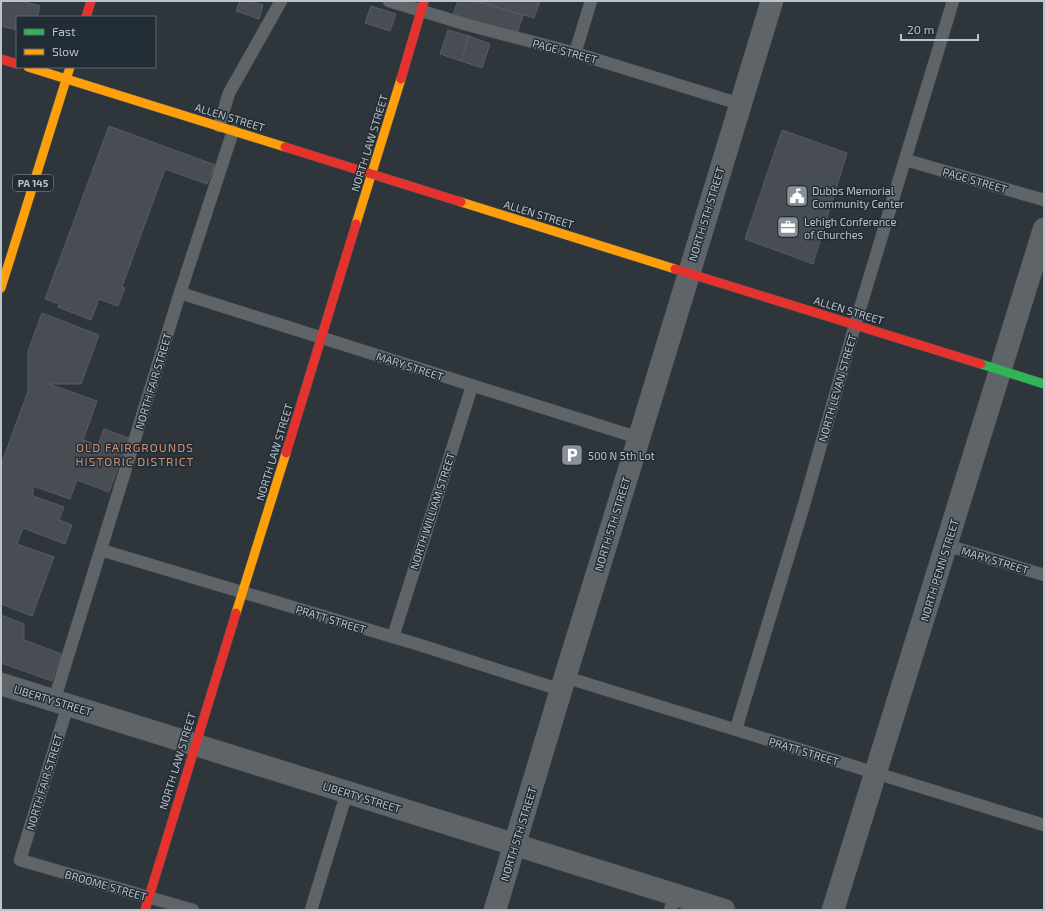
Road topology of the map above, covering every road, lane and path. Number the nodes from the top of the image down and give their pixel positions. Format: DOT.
graph roads {
  1 [pos="91,1"];
  2 [pos="281,1"];
  3 [pos="389,1"];
  4 [pos="591,1"];
  5 [pos="772,1"];
  6 [pos="953,1"];
  7 [pos="422,6"];
  8 [pos="86,16"];
  9 [pos="575,53"];
  10 [pos="1,59"];
  11 [pos="16,64"];
  12 [pos="31,68"];
  13 [pos="70,68"];
  14 [pos="66,78"];
  15 [pos="740,104"];
  16 [pos="219,126"];
  17 [pos="233,131"];
  18 [pos="906,160"];
  19 [pos="372,174"];
  20 [pos="1044,200"];
  21 [pos="1044,229"];
  22 [pos="689,273"];
  23 [pos="1,288"];
  24 [pos="180,293"];
  25 [pos="855,325"];
  26 [pos="322,338"];
  27 [pos="1000,370"];
  28 [pos="1044,384"];
  29 [pos="472,386"];
  30 [pos="639,438"];
  31 [pos="946,545"];
  32 [pos="101,550"];
  33 [pos="1044,575"];
  34 [pos="242,592"];
  35 [pos="393,637"];
  36 [pos="563,683"];
  37 [pos="1,684"];
  38 [pos="61,703"];
  39 [pos="736,729"];
  40 [pos="195,744"];
  41 [pos="876,773"];
  42 [pos="347,792"];
  43 [pos="1043,821"];
  44 [pos="516,845"];
  45 [pos="20,860"];
  46 [pos="148,897"];
  47 [pos="673,902"];
  48 [pos="145,910"];
  49 [pos="193,910"];
  50 [pos="311,910"];
  51 [pos="495,910"];
  52 [pos="724,910"];
  53 [pos="834,910"];
  1 -- 8 [label="street"];
  2 -- 16 [label="lane"];
  3 -- 7 [label="lane, PAGE STREET"];
  4 -- 9 [label="lane"];
  5 -- 15 [label="street, NORTH 5TH STREET"];
  6 -- 18 [label="lane, NORTH LEVAN STREET"];
  7 -- 9 [label="lane, PAGE STREET"];
  7 -- 19 [label="street, NORTH LAW STREET"];
  9 -- 15 [label="lane, PAGE STREET"];
  10 -- 11 [label="street"];
  12 -- 14 [label="street, ALLEN STREET"];
  13 -- 14 [label="street, PA 145"];
  14 -- 16 [label="street, ALLEN STREET"];
  14 -- 23 [label="street, PA 145"];
  15 -- 22 [label="street, NORTH 5TH STREET"];
  16 -- 17 [label="street, ALLEN STREET"];
  17 -- 19 [label="street, ALLEN STREET"];
  17 -- 24 [label="lane, NORTH FAIR STREET"];
  18 -- 20 [label="lane, PAGE STREET"];
  18 -- 25 [label="lane, NORTH LEVAN STREET"];
  19 -- 22 [label="street, ALLEN STREET"];
  19 -- 26 [label="street, NORTH LAW STREET"];
  21 -- 27 [label="street, NORTH PENN STREET"];
  22 -- 25 [label="street, ALLEN STREET"];
  22 -- 30 [label="street, NORTH 5TH STREET"];
  24 -- 26 [label="lane, MARY STREET"];
  24 -- 32 [label="lane, NORTH FAIR STREET"];
  25 -- 27 [label="street, ALLEN STREET"];
  25 -- 39 [label="lane, NORTH LEVAN STREET"];
  26 -- 29 [label="lane, MARY STREET"];
  26 -- 34 [label="street, NORTH LAW STREET"];
  27 -- 28 [label="street, ALLEN STREET"];
  27 -- 31 [label="street, NORTH PENN STREET"];
  29 -- 30 [label="lane, MARY STREET"];
  29 -- 35 [label="lane, NORTH WILLIAM STREET"];
  30 -- 36 [label="street, NORTH 5TH STREET"];
  31 -- 33 [label="lane, MARY STREET"];
  31 -- 41 [label="street, NORTH PENN STREET"];
  32 -- 34 [label="lane, PRATT STREET"];
  32 -- 38 [label="lane, NORTH FAIR STREET"];
  34 -- 35 [label="lane, PRATT STREET"];
  34 -- 40 [label="street, NORTH LAW STREET"];
  35 -- 36 [label="lane, PRATT STREET"];
  36 -- 39 [label="lane, PRATT STREET"];
  36 -- 44 [label="street, NORTH 5TH STREET"];
  37 -- 38 [label="street, LIBERTY STREET"];
  38 -- 40 [label="street, LIBERTY STREET"];
  38 -- 45 [label="lane, NORTH FAIR STREET"];
  39 -- 41 [label="lane, PRATT STREET"];
  40 -- 42 [label="street, LIBERTY STREET"];
  40 -- 46 [label="street, NORTH LAW STREET"];
  41 -- 43 [label="lane, PRATT STREET"];
  41 -- 53 [label="street, NORTH PENN STREET"];
  42 -- 44 [label="street, LIBERTY STREET"];
  42 -- 50 [label="lane"];
  44 -- 47 [label="street, LIBERTY STREET"];
  44 -- 51 [label="street, NORTH 5TH STREET"];
  45 -- 46 [label="lane, BROOME STREET"];
  46 -- 48 [label="street, NORTH LAW STREET"];
  46 -- 49 [label="lane, BROOME STREET"];
  47 -- 52 [label="street, LIBERTY STREET"];
}
